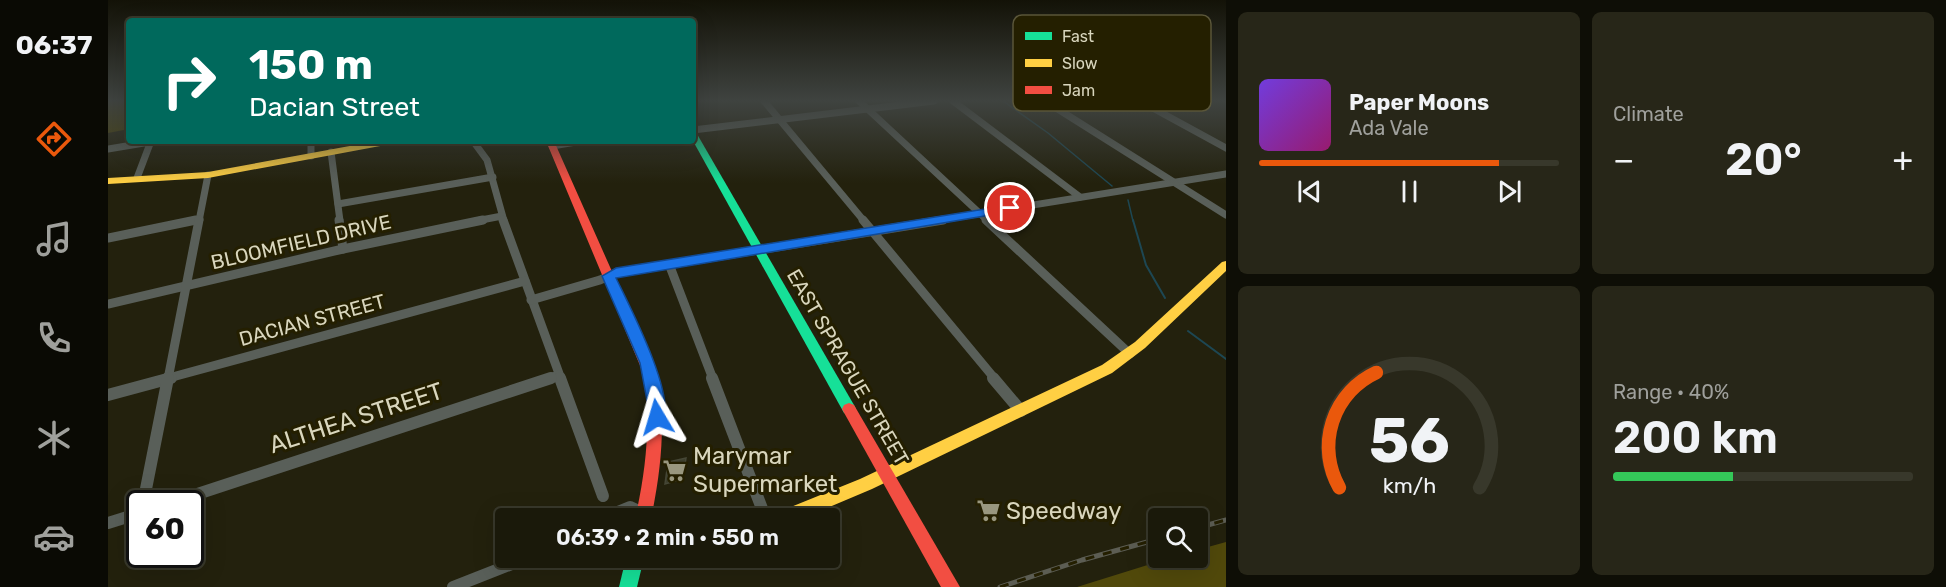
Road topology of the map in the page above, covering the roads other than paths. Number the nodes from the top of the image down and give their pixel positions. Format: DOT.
graph roads {
  1 [pos="720,128"];
  2 [pos="789,128"];
  3 [pos="890,128"];
  4 [pos="989,128"];
  5 [pos="1088,128"];
  6 [pos="1190,128"];
  7 [pos="696,132"];
  8 [pos="696,137"];
  9 [pos="136,144"];
  10 [pos="152,144"];
  11 [pos="310,144"];
  12 [pos="375,144"];
  13 [pos="475,144"];
  14 [pos="553,144"];
  15 [pos="1226,148"];
  16 [pos="108,149"];
  17 [pos="331,152"];
  18 [pos="311,156"];
  19 [pos="1226,174"];
  20 [pos="208,175"];
  21 [pos="493,177"];
  22 [pos="137,178"];
  23 [pos="108,182"];
  24 [pos="1173,182"];
  25 [pos="1080,197"];
  26 [pos="338,204"];
  27 [pos="980,213"];
  28 [pos="1226,215"];
  29 [pos="502,216"];
  30 [pos="200,219"];
  31 [pos="873,230"];
  32 [pos="108,238"];
  33 [pos="343,249"];
  34 [pos="758,250"];
  35 [pos="669,264"];
  36 [pos="1226,265"];
  37 [pos="609,276"];
  38 [pos="525,281"];
  39 [pos="186,286"];
  40 [pos="531,300"];
  41 [pos="108,304"];
  42 [pos="1130,354"];
  43 [pos="559,375"];
  44 [pos="169,378"];
  45 [pos="108,395"];
  46 [pos="1021,411"];
  47 [pos="886,474"];
  48 [pos="146,490"];
  49 [pos="204,492"];
  50 [pos="603,496"];
  51 [pos="644,508"];
  52 [pos="762,508"];
  53 [pos="807,508"];
  54 [pos="126,518"];
  55 [pos="108,524"];
  56 [pos="501,568"];
  57 [pos="633,568"];
  58 [pos="453,587"];
  59 [pos="628,587"];
  60 [pos="951,587"];
  1 -- 7 [label="street"];
  2 -- 31 [label="street"];
  3 -- 27 [label="street"];
  4 -- 25 [label="street"];
  5 -- 24 [label="street"];
  6 -- 15 [label="street"];
  8 -- 34 [label="main road, EAST SPRAGUE STREET"];
  9 -- 16 [label="street"];
  10 -- 22 [label="street"];
  11 -- 18 [label="street"];
  12 -- 17 [label="main road"];
  13 -- 21 [label="street"];
  14 -- 37 [label="main road"];
  17 -- 18 [label="main road"];
  17 -- 26 [label="street"];
  18 -- 20 [label="main road"];
  19 -- 24 [label="street"];
  20 -- 22 [label="main road"];
  20 -- 30 [label="street"];
  21 -- 26 [label="street"];
  21 -- 29 [label="street"];
  22 -- 23 [label="main road"];
  24 -- 25 [label="street"];
  24 -- 28 [label="street"];
  25 -- 27 [label="street"];
  26 -- 33 [label="street"];
  27 -- 31 [label="street"];
  27 -- 42 [label="street"];
  29 -- 33 [label="street, BLOOMFIELD DRIVE"];
  29 -- 38 [label="street"];
  30 -- 32 [label="street"];
  30 -- 39 [label="street"];
  31 -- 34 [label="street"];
  31 -- 46 [label="street"];
  33 -- 39 [label="street, BLOOMFIELD DRIVE"];
  34 -- 35 [label="street"];
  34 -- 47 [label="main road, EAST SPRAGUE STREET"];
  35 -- 37 [label="street"];
  35 -- 52 [label="street"];
  36 -- 42 [label="main road"];
  37 -- 40 [label="street"];
  37 -- 51 [label="main road"];
  38 -- 40 [label="street"];
  38 -- 44 [label="street, DACIAN STREET"];
  39 -- 41 [label="street, BLOOMFIELD DRIVE"];
  39 -- 44 [label="street"];
  40 -- 43 [label="street"];
  42 -- 46 [label="main road"];
  43 -- 49 [label="street, ALTHEA STREET"];
  43 -- 50 [label="street"];
  44 -- 45 [label="street, DACIAN STREET"];
  44 -- 48 [label="street"];
  46 -- 47 [label="main road"];
  47 -- 53 [label="main road"];
  47 -- 60 [label="main road, EAST SPRAGUE STREET"];
  54 -- 55 [label="street"];
  56 -- 58 [label="street"];
  57 -- 59 [label="main road"];
}
